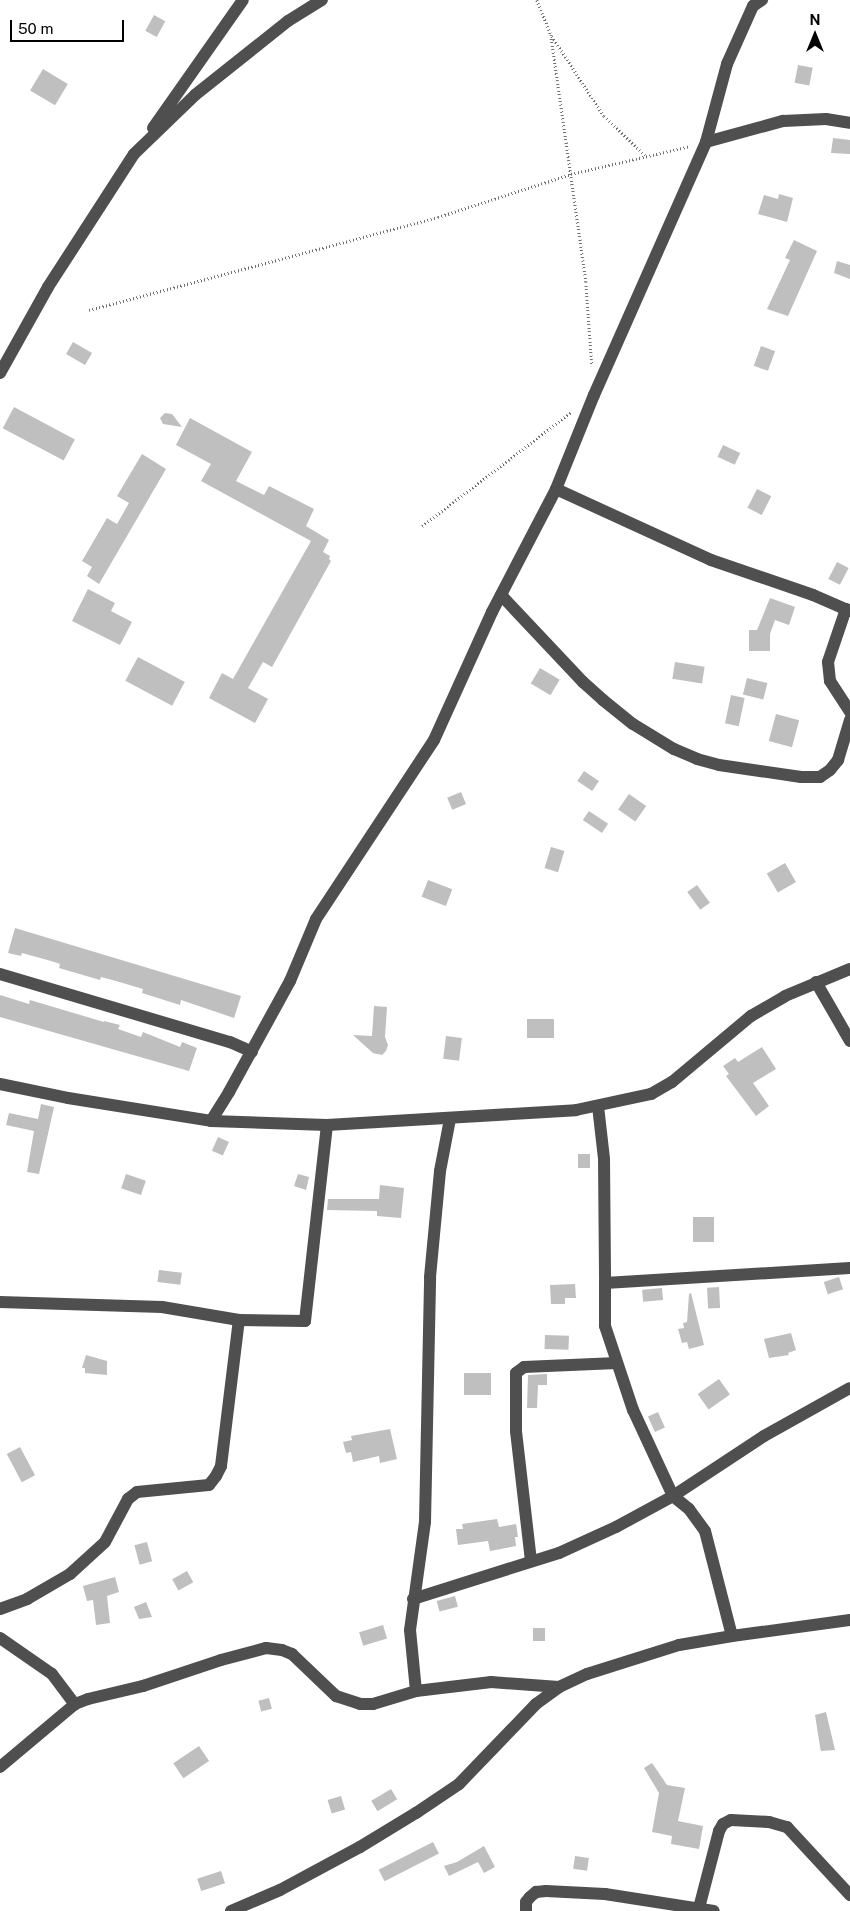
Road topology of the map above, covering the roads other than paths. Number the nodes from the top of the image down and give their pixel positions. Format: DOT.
graph roads {
  1 [pos="243,0"];
  2 [pos="322,0"];
  3 [pos="762,0"];
  4 [pos="850,123"];
  5 [pos="706,142"];
  6 [pos="134,154"];
  7 [pos="0,347"];
  8 [pos="14,349"];
  9 [pos="0,374"];
  10 [pos="556,489"];
  11 [pos="501,595"];
  12 [pos="848,610"];
  13 [pos="850,712"];
  14 [pos="850,720"];
  15 [pos="850,969"];
  16 [pos="0,974"];
  17 [pos="816,982"];
  18 [pos="850,1041"];
  19 [pos="252,1052"];
  20 [pos="0,1084"];
  21 [pos="598,1106"];
  22 [pos="450,1119"];
  23 [pos="211,1121"];
  24 [pos="327,1125"];
  25 [pos="850,1268"];
  26 [pos="605,1283"];
  27 [pos="0,1302"];
  28 [pos="239,1320"];
  29 [pos="617,1364"];
  30 [pos="850,1388"];
  31 [pos="673,1496"];
  32 [pos="531,1561"];
  33 [pos="413,1599"];
  34 [pos="0,1608"];
  35 [pos="850,1620"];
  36 [pos="732,1636"];
  37 [pos="0,1638"];
  38 [pos="559,1687"];
  39 [pos="416,1691"];
  40 [pos="75,1704"];
  41 [pos="0,1767"];
  42 [pos="850,1895"];
  43 [pos="699,1908"];
  44 [pos="231,1911"];
  45 [pos="526,1911"];
  46 [pos="714,1911"];
  1 -- 6 [label="street"];
  2 -- 6 [label="street"];
  3 -- 5 [label="street"];
  4 -- 5 [label="street"];
  5 -- 10 [label="street"];
  6 -- 8 [label="street"];
  7 -- 8 [label="street"];
  8 -- 9 [label="street"];
  10 -- 11 [label="street"];
  10 -- 12 [label="street"];
  11 -- 14 [label="street"];
  11 -- 19 [label="street"];
  12 -- 13 [label="street"];
  15 -- 17 [label="street"];
  16 -- 19 [label="street"];
  17 -- 18 [label="street"];
  17 -- 21 [label="street"];
  19 -- 23 [label="street"];
  20 -- 23 [label="street"];
  21 -- 22 [label="street"];
  21 -- 26 [label="street"];
  22 -- 24 [label="street"];
  22 -- 33 [label="street"];
  23 -- 24 [label="street"];
  24 -- 28 [label="street"];
  25 -- 26 [label="street"];
  26 -- 29 [label="street"];
  27 -- 28 [label="street"];
  28 -- 34 [label="street"];
  29 -- 31 [label="street"];
  29 -- 32 [label="street"];
  30 -- 31 [label="street"];
  31 -- 32 [label="street"];
  31 -- 36 [label="street"];
  32 -- 33 [label="street"];
  33 -- 39 [label="street"];
  35 -- 36 [label="street"];
  36 -- 38 [label="street"];
  37 -- 40 [label="street"];
  38 -- 39 [label="street"];
  38 -- 44 [label="street"];
  39 -- 40 [label="street"];
  40 -- 41 [label="street"];
  42 -- 43 [label="street"];
  43 -- 45 [label="street"];
  43 -- 46 [label="street"];
}
